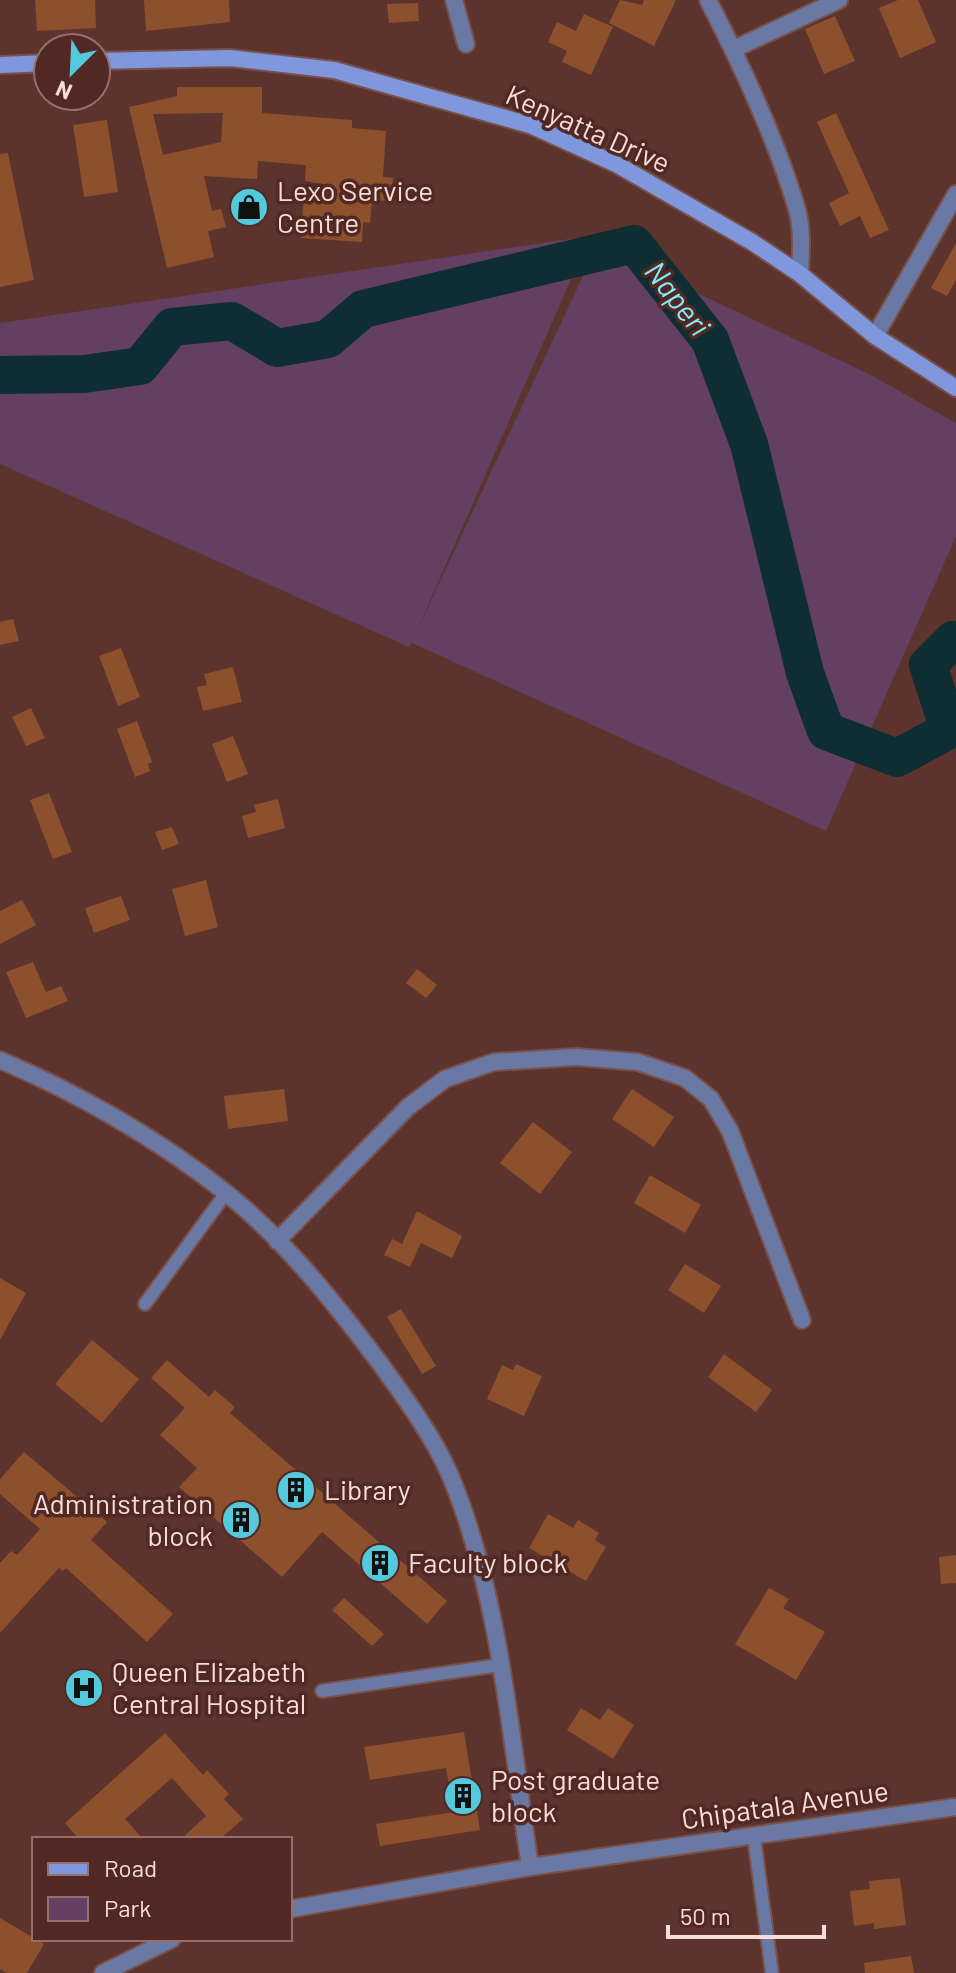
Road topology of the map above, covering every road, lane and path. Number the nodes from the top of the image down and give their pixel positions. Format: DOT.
graph roads {
  1 [pos="454,0"];
  2 [pos="708,0"];
  3 [pos="839,0"];
  4 [pos="466,44"];
  5 [pos="734,49"];
  6 [pos="112,61"];
  7 [pos="32,64"];
  8 [pos="0,65"];
  9 [pos="956,194"];
  10 [pos="800,274"];
  11 [pos="875,336"];
  12 [pos="956,388"];
  13 [pos="0,1060"];
  14 [pos="226,1193"];
  15 [pos="277,1241"];
  16 [pos="145,1304"];
  17 [pos="802,1320"];
  18 [pos="500,1665"];
  19 [pos="322,1691"];
  20 [pos="956,1807"];
  21 [pos="754,1837"];
  22 [pos="530,1867"];
  23 [pos="292,1909"];
  24 [pos="168,1941"];
  25 [pos="103,1973"];
  26 [pos="772,1973"];
  1 -- 4 [label="street"];
  2 -- 5 [label="street"];
  3 -- 5 [label="street"];
  5 -- 10 [label="street"];
  6 -- 10 [label="main road, Kenyatta Drive"];
  7 -- 8 [label="main road"];
  9 -- 11 [label="street"];
  10 -- 11 [label="main road, Kenyatta Drive"];
  11 -- 12 [label="main road, Kenyatta Drive"];
  13 -- 14 [label="street"];
  14 -- 15 [label="street"];
  14 -- 16 [label="lane"];
  15 -- 17 [label="street"];
  15 -- 18 [label="street"];
  18 -- 19 [label="lane"];
  18 -- 22 [label="street"];
  20 -- 21 [label="street, Chipatala Avenue"];
  21 -- 22 [label="street, Chipatala Avenue"];
  21 -- 26 [label="lane"];
  22 -- 23 [label="street, Chipatala Avenue"];
  24 -- 25 [label="street"];
}
